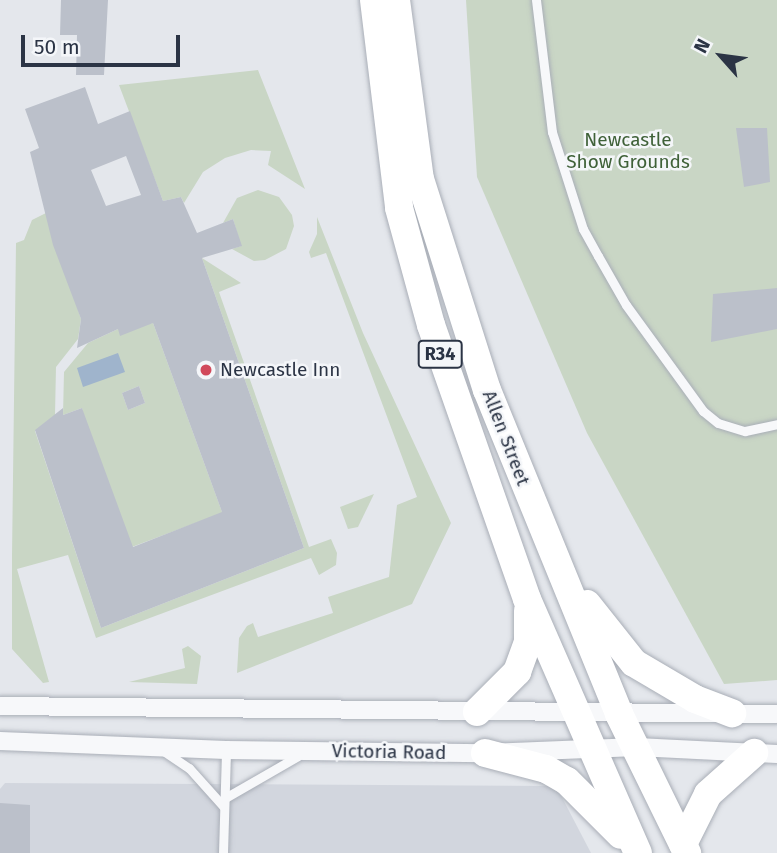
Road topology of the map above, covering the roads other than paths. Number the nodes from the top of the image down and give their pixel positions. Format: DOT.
graph roads {
  1 [pos="374,0"];
  2 [pos="396,0"];
  3 [pos="536,0"];
  4 [pos="777,424"];
  5 [pos="558,561"];
  6 [pos="527,598"];
  7 [pos="0,705"];
  8 [pos="477,712"];
  9 [pos="573,713"];
  10 [pos="732,713"];
  11 [pos="619,714"];
  12 [pos="777,714"];
  13 [pos="4,745"];
  14 [pos="637,747"];
  15 [pos="158,748"];
  16 [pos="226,750"];
  17 [pos="589,750"];
  18 [pos="309,751"];
  19 [pos="485,753"];
  20 [pos="765,754"];
  21 [pos="225,803"];
  22 [pos="685,849"];
  23 [pos="223,853"];
  24 [pos="637,853"];
  1 -- 6 [label="main road, Allen Street / R34"];
  2 -- 5 [label="main road, Allen Street / R34"];
  3 -- 4 [label="lane"];
  5 -- 10 [label="main road"];
  5 -- 11 [label="main road, Allen Street / R34"];
  6 -- 8 [label="main road"];
  6 -- 9 [label="main road, Allen Street / R34"];
  7 -- 8 [label="street"];
  8 -- 9 [label="street"];
  9 -- 11 [label="street"];
  9 -- 17 [label="main road, Allen Street / R34"];
  10 -- 11 [label="street"];
  10 -- 12 [label="street"];
  11 -- 14 [label="main road, Allen Street / R34"];
  13 -- 15 [label="street, Victoria Road"];
  14 -- 17 [label="street, Victoria Road"];
  14 -- 20 [label="street, Victoria Road"];
  14 -- 22 [label="main road, Allen Street / R34"];
  15 -- 16 [label="street, Victoria Road"];
  15 -- 21 [label="lane"];
  16 -- 18 [label="street, Victoria Road"];
  16 -- 21 [label="lane"];
  17 -- 19 [label="street, Victoria Road"];
  17 -- 24 [label="main road, Allen Street / R34"];
  18 -- 19 [label="street, Victoria Road"];
  18 -- 21 [label="lane"];
  19 -- 24 [label="main road"];
  20 -- 22 [label="main road"];
  21 -- 23 [label="lane"];
}
